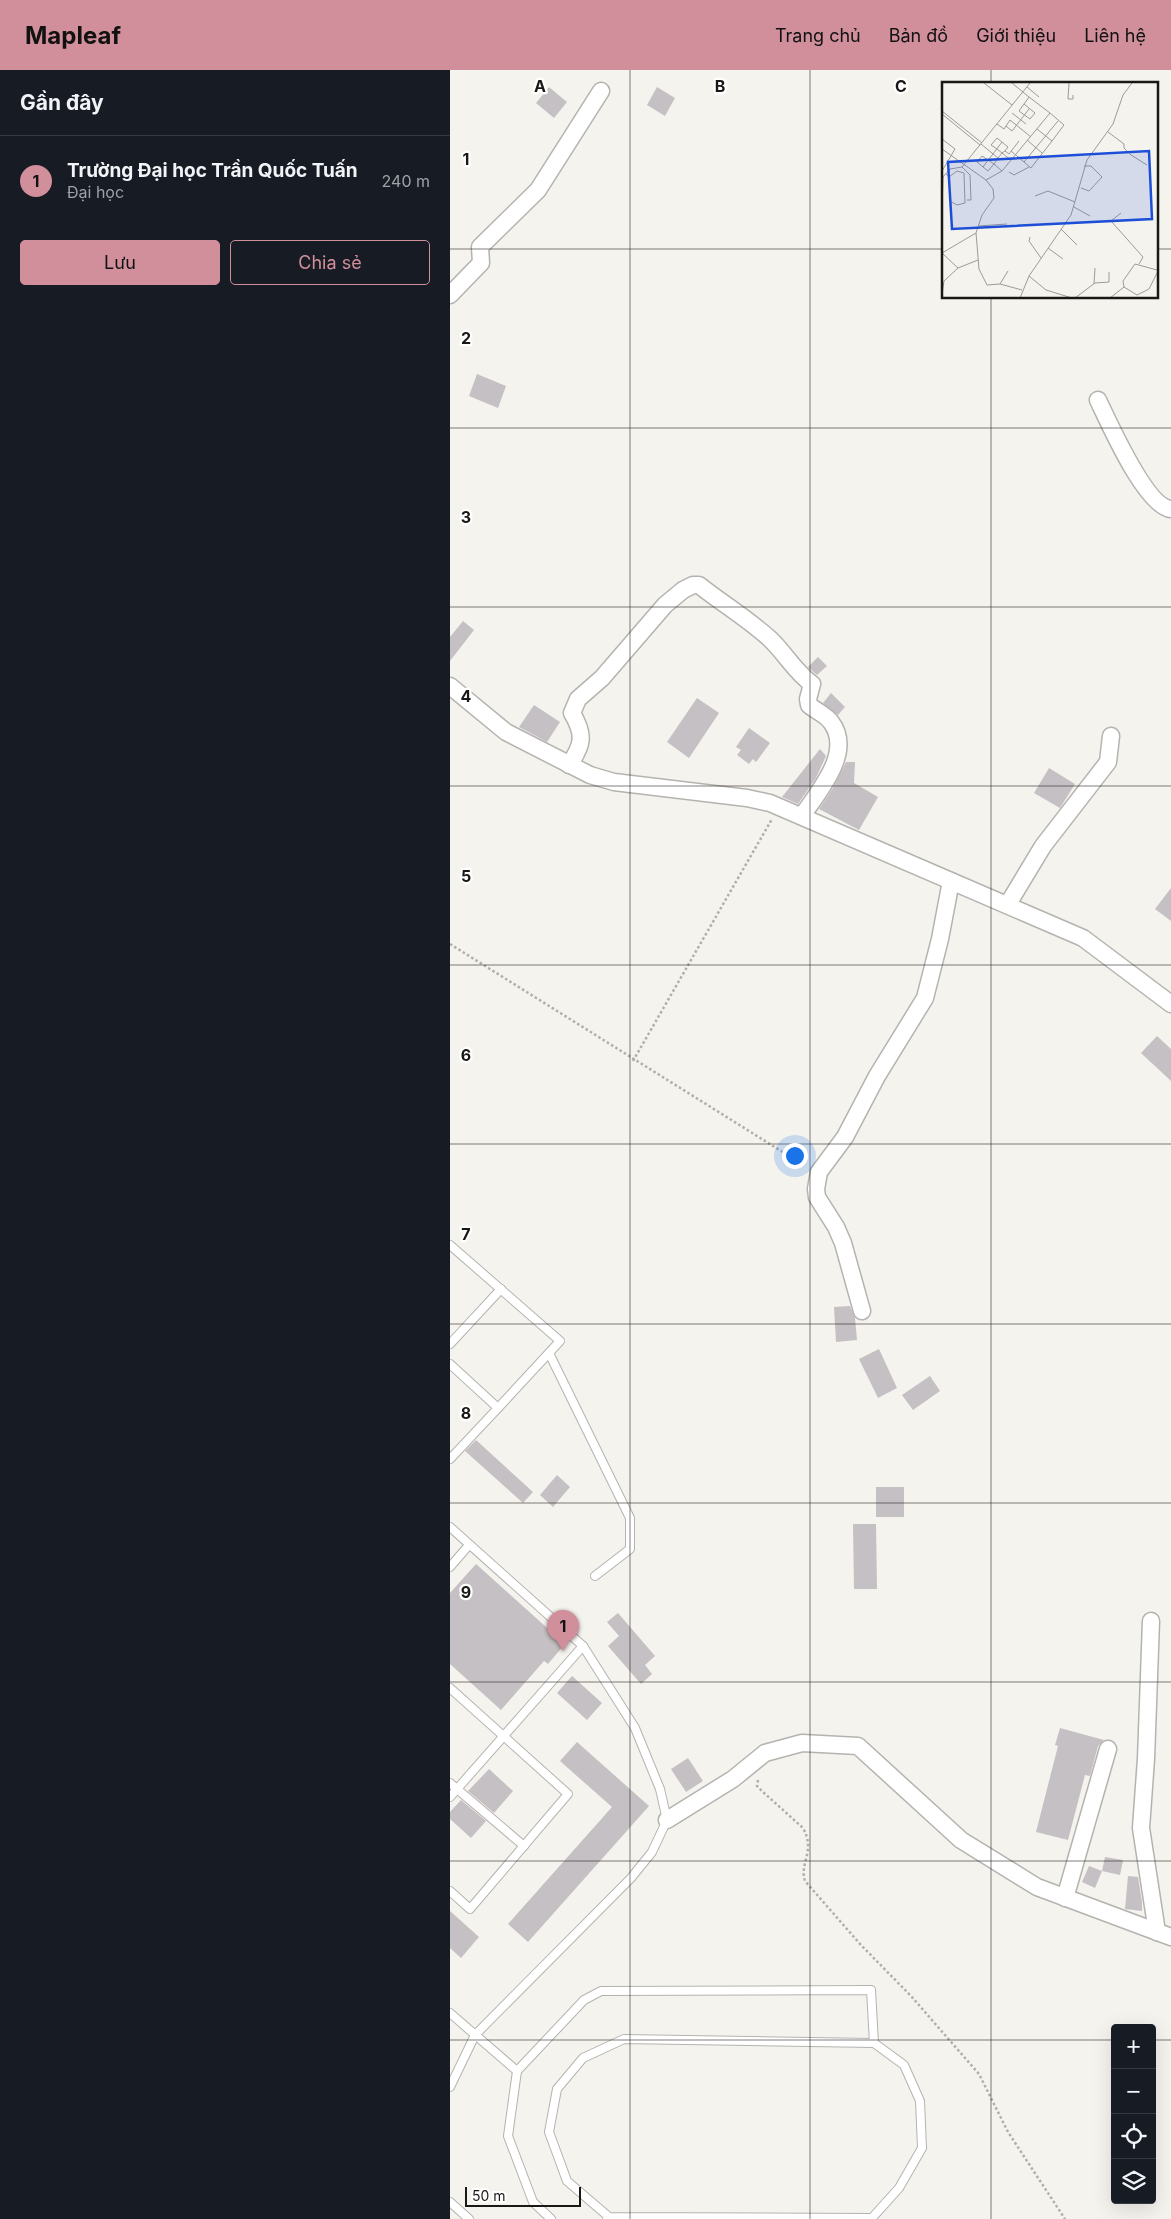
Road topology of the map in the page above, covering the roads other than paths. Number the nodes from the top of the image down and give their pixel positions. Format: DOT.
graph roads {
  1 [pos="601,91"];
  2 [pos="450,295"];
  3 [pos="1098,400"];
  4 [pos="1171,509"];
  5 [pos="450,686"];
  6 [pos="1111,736"];
  7 [pos="569,766"];
  8 [pos="802,816"];
  9 [pos="951,881"];
  10 [pos="1008,904"];
  11 [pos="1171,1004"];
  12 [pos="450,1245"];
  13 [pos="501,1289"];
  14 [pos="862,1311"];
  15 [pos="450,1344"];
  16 [pos="549,1353"];
  17 [pos="450,1364"];
  18 [pos="498,1408"];
  19 [pos="450,1460"];
  20 [pos="450,1527"];
  21 [pos="469,1546"];
  22 [pos="450,1567"];
  23 [pos="595,1576"];
  24 [pos="1151,1621"];
  25 [pos="583,1646"];
  26 [pos="450,1688"];
  27 [pos="503,1735"];
  28 [pos="1108,1749"];
  29 [pos="450,1783"];
  30 [pos="457,1788"];
  31 [pos="450,1797"];
  32 [pos="667,1820"];
  33 [pos="524,1846"];
  34 [pos="450,1891"];
  35 [pos="1066,1898"];
  36 [pos="1164,1934"];
  37 [pos="450,2013"];
  38 [pos="475,2035"];
  39 [pos="874,2043"];
  40 [pos="517,2071"];
  41 [pos="450,2087"];
  42 [pos="450,2202"];
  43 [pos="608,2218"];
  44 [pos="468,2219"];
  45 [pos="550,2219"];
  1 -- 2 [label="street"];
  3 -- 4 [label="street"];
  5 -- 7 [label="street"];
  6 -- 10 [label="street"];
  7 -- 8 [label="street"];
  7 -- 8 [label="street"];
  8 -- 9 [label="street"];
  9 -- 10 [label="street"];
  9 -- 14 [label="street"];
  10 -- 11 [label="street"];
  12 -- 13 [label="lane"];
  13 -- 15 [label="lane"];
  13 -- 16 [label="lane"];
  16 -- 18 [label="lane"];
  16 -- 23 [label="lane"];
  17 -- 18 [label="lane"];
  18 -- 19 [label="lane"];
  20 -- 21 [label="lane"];
  21 -- 22 [label="lane"];
  21 -- 25 [label="lane"];
  24 -- 36 [label="street"];
  25 -- 27 [label="lane"];
  25 -- 32 [label="lane"];
  26 -- 27 [label="lane"];
  27 -- 30 [label="lane"];
  27 -- 33 [label="lane"];
  28 -- 35 [label="street"];
  29 -- 30 [label="lane"];
  30 -- 31 [label="lane"];
  30 -- 33 [label="lane"];
  32 -- 35 [label="street"];
  32 -- 38 [label="lane"];
  33 -- 34 [label="lane"];
  35 -- 36 [label="street"];
  37 -- 38 [label="lane"];
  38 -- 40 [label="lane"];
  38 -- 41 [label="lane"];
  39 -- 40 [label="lane"];
  39 -- 43 [label="lane"];
  39 -- 43 [label="lane"];
  40 -- 45 [label="lane"];
  42 -- 44 [label="lane"];
}
